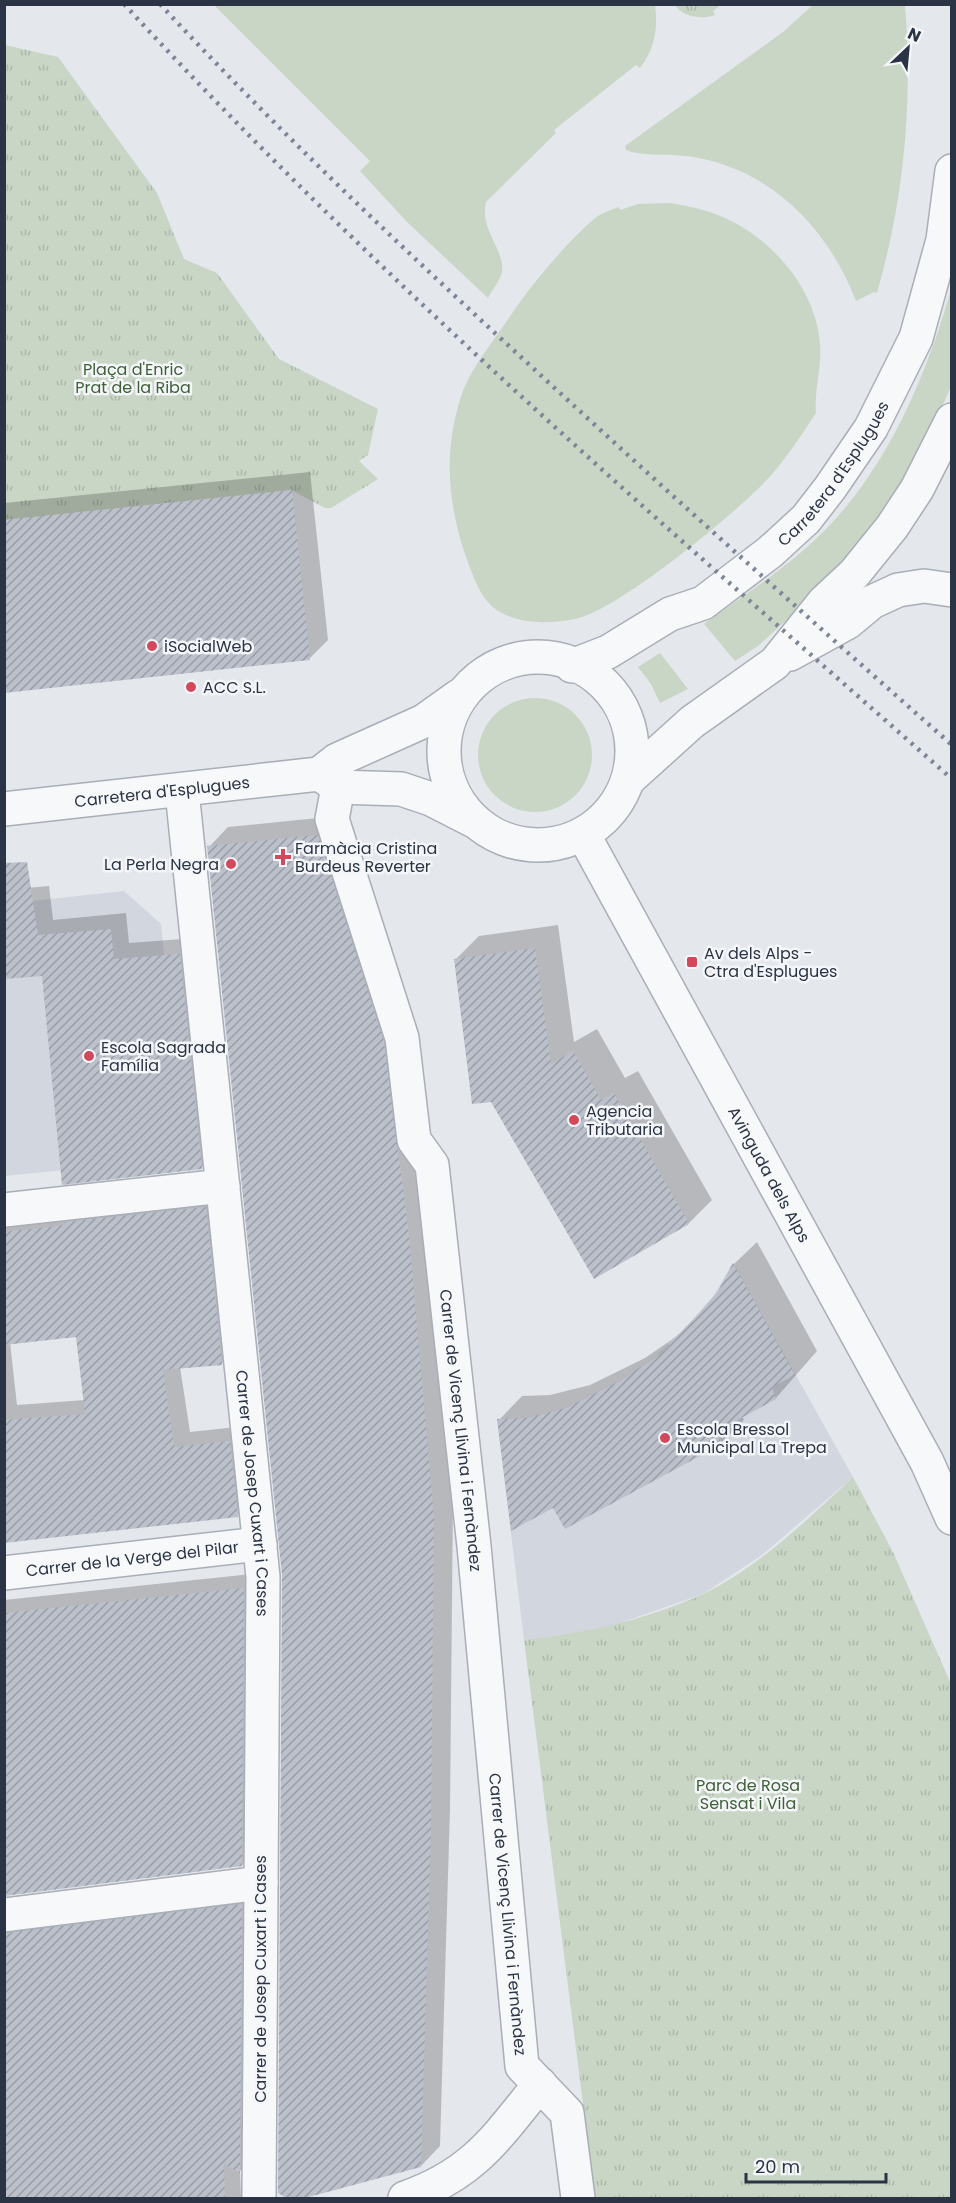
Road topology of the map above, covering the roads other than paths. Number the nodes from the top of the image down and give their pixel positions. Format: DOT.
graph roads {
  1 [pos="951,171"];
  2 [pos="951,420"];
  3 [pos="951,590"];
  4 [pos="776,663"];
  5 [pos="572,666"];
  6 [pos="459,696"];
  7 [pos="630,778"];
  8 [pos="329,781"];
  9 [pos="182,791"];
  10 [pos="4,809"];
  11 [pos="476,822"];
  12 [pos="583,834"];
  13 [pos="223,1186"];
  14 [pos="4,1210"];
  15 [pos="951,1518"];
  16 [pos="260,1544"];
  17 [pos="4,1573"];
  18 [pos="261,1883"];
  19 [pos="4,1915"];
  20 [pos="540,2084"];
  21 [pos="259,2199"];
  22 [pos="405,2199"];
  23 [pos="578,2199"];
  1 -- 5 [label="street, Carretera d'Esplugues"];
  2 -- 4 [label="street"];
  3 -- 4 [label="street"];
  4 -- 7 [label="street"];
  5 -- 6 [label="street"];
  5 -- 7 [label="street"];
  6 -- 8 [label="street, Carretera d'Esplugues"];
  6 -- 11 [label="street"];
  7 -- 12 [label="street"];
  8 -- 9 [label="street, Carretera d'Esplugues"];
  8 -- 11 [label="street, Carretera d'Esplugues"];
  8 -- 20 [label="street, Carrer de Vicenç Llivina i Fernàndez"];
  9 -- 10 [label="street, Carretera d'Esplugues"];
  9 -- 13 [label="street, Carrer de Josep Cuxart i Cases"];
  11 -- 12 [label="street"];
  12 -- 15 [label="street, Avinguda dels Alps"];
  13 -- 14 [label="street"];
  13 -- 16 [label="street, Carrer de Josep Cuxart i Cases"];
  16 -- 17 [label="street, Carrer de la Verge del Pilar"];
  16 -- 18 [label="street, Carrer de Josep Cuxart i Cases"];
  18 -- 19 [label="street"];
  18 -- 21 [label="street, Carrer de Josep Cuxart i Cases"];
  20 -- 22 [label="street"];
  20 -- 23 [label="street, Carrer de Vicenç Llivina i Fernàndez"];
}
